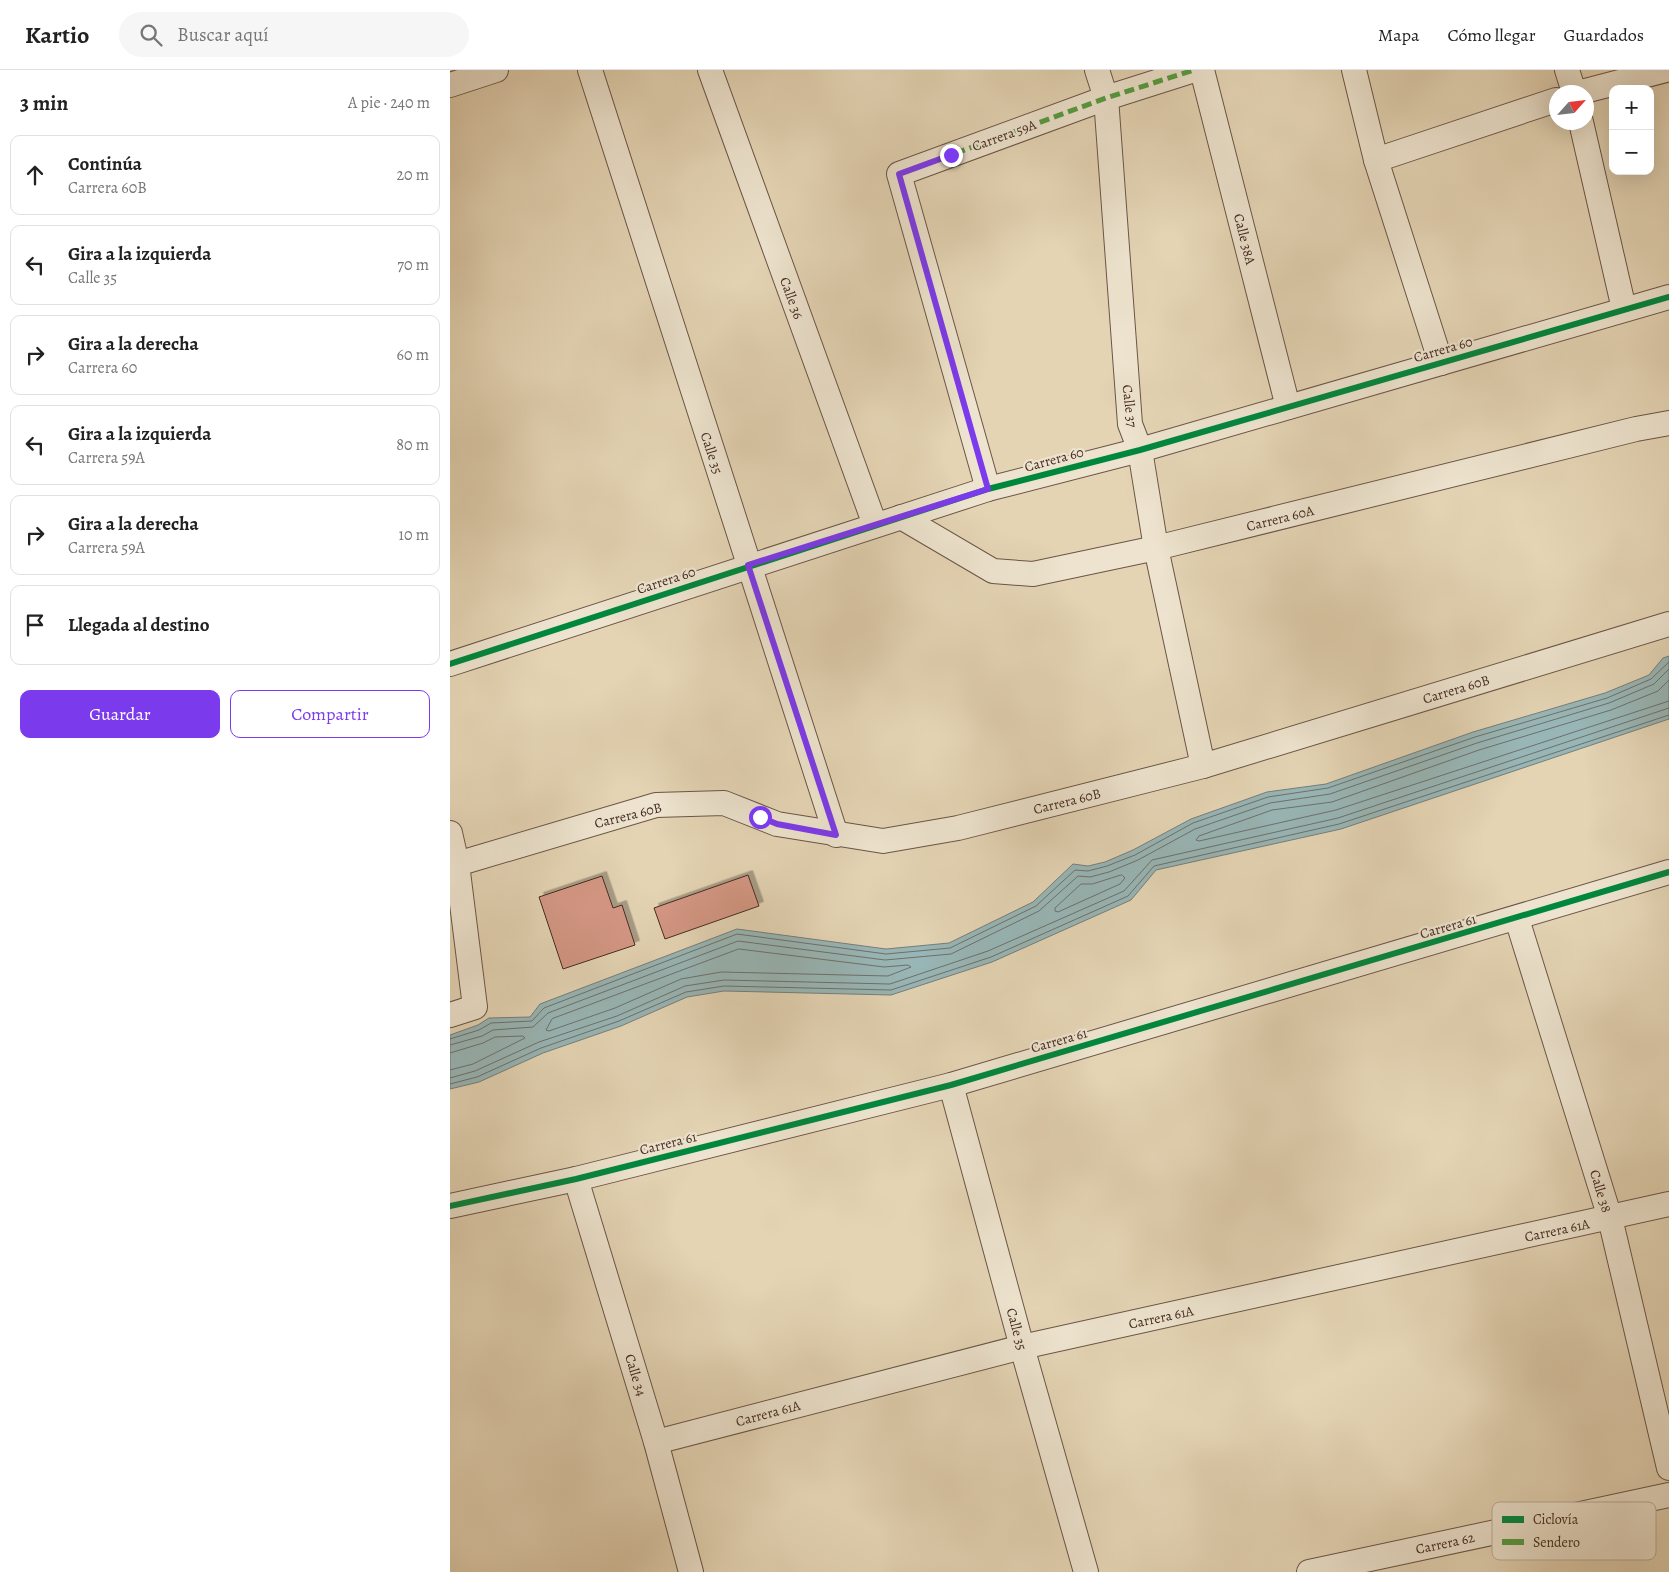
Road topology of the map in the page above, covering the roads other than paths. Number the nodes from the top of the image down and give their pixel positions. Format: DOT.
graph roads {
  1 [pos="496,70"];
  2 [pos="590,70"];
  3 [pos="710,70"];
  4 [pos="1097,70"];
  5 [pos="1194,70"];
  6 [pos="1202,70"];
  7 [pos="1354,70"];
  8 [pos="1567,70"];
  9 [pos="1666,70"];
  10 [pos="450,85"];
  11 [pos="1572,85"];
  12 [pos="1594,89"];
  13 [pos="1106,98"];
  14 [pos="1549,102"];
  15 [pos="1583,130"];
  16 [pos="1376,160"];
  17 [pos="1669,297"];
  18 [pos="1624,309"];
  19 [pos="1441,363"];
  20 [pos="1288,407"];
  21 [pos="1669,423"];
  22 [pos="1140,450"];
  23 [pos="988,489"];
  24 [pos="901,517"];
  25 [pos="874,525"];
  26 [pos="1156,548"];
  27 [pos="748,565"];
  28 [pos="1669,624"];
  29 [pos="450,664"];
  30 [pos="1203,766"];
  31 [pos="450,833"];
  32 [pos="836,835"];
  33 [pos="457,864"];
  34 [pos="1669,872"];
  35 [pos="1517,919"];
  36 [pos="450,1015"];
  37 [pos="951,1085"];
  38 [pos="576,1179"];
  39 [pos="1669,1204"];
  40 [pos="450,1206"];
  41 [pos="1610,1218"];
  42 [pos="1022,1348"];
  43 [pos="656,1442"];
  44 [pos="1669,1468"];
  45 [pos="1669,1495"];
  46 [pos="1636,1502"];
  47 [pos="1492,1533"];
  48 [pos="691,1572"];
  49 [pos="1086,1572"];
  50 [pos="1309,1572"];
  1 -- 10 [label="street"];
  2 -- 27 [label="street, Calle 35"];
  3 -- 25 [label="street, Calle 36"];
  4 -- 13 [label="street, Calle 37"];
  5 -- 13 [label="street, Carrera 59A"];
  6 -- 20 [label="street, Calle 38A"];
  7 -- 16 [label="street"];
  8 -- 11 [label="street"];
  9 -- 12 [label="street"];
  13 -- 22 [label="street, Calle 37"];
  13 -- 23 [label="street, Carrera 59A"];
  14 -- 16 [label="street"];
  15 -- 18 [label="street"];
  16 -- 19 [label="street"];
  17 -- 18 [label="street, Carrera 60"];
  18 -- 19 [label="street, Carrera 60"];
  19 -- 20 [label="street, Carrera 60"];
  20 -- 22 [label="street, Carrera 60"];
  21 -- 26 [label="street, Carrera 60A"];
  22 -- 23 [label="street, Carrera 60"];
  22 -- 26 [label="street, Calle 37"];
  23 -- 24 [label="street, Carrera 60"];
  24 -- 25 [label="street, Carrera 60"];
  24 -- 26 [label="street, Carrera 60A"];
  25 -- 27 [label="street, Carrera 60"];
  26 -- 30 [label="street, Calle 37"];
  27 -- 29 [label="street, Carrera 60"];
  27 -- 32 [label="street, Calle 35"];
  28 -- 30 [label="street, Carrera 60B"];
  30 -- 32 [label="street, Carrera 60B"];
  31 -- 33 [label="street"];
  32 -- 33 [label="street, Carrera 60B"];
  33 -- 36 [label="street"];
  34 -- 35 [label="street, Carrera 61"];
  35 -- 37 [label="street, Carrera 61"];
  35 -- 41 [label="street, Calle 38"];
  37 -- 38 [label="street, Carrera 61"];
  37 -- 42 [label="street, Calle 35"];
  38 -- 40 [label="street, Carrera 61"];
  38 -- 43 [label="street, Calle 34"];
  39 -- 41 [label="street, Carrera 61A"];
  41 -- 42 [label="street, Carrera 61A"];
  41 -- 44 [label="street, Calle 38"];
  42 -- 43 [label="street, Carrera 61A"];
  42 -- 49 [label="street, Calle 35"];
  43 -- 48 [label="street, Calle 34"];
  45 -- 46 [label="street, Carrera 62"];
  47 -- 50 [label="street, Carrera 62"];
}
